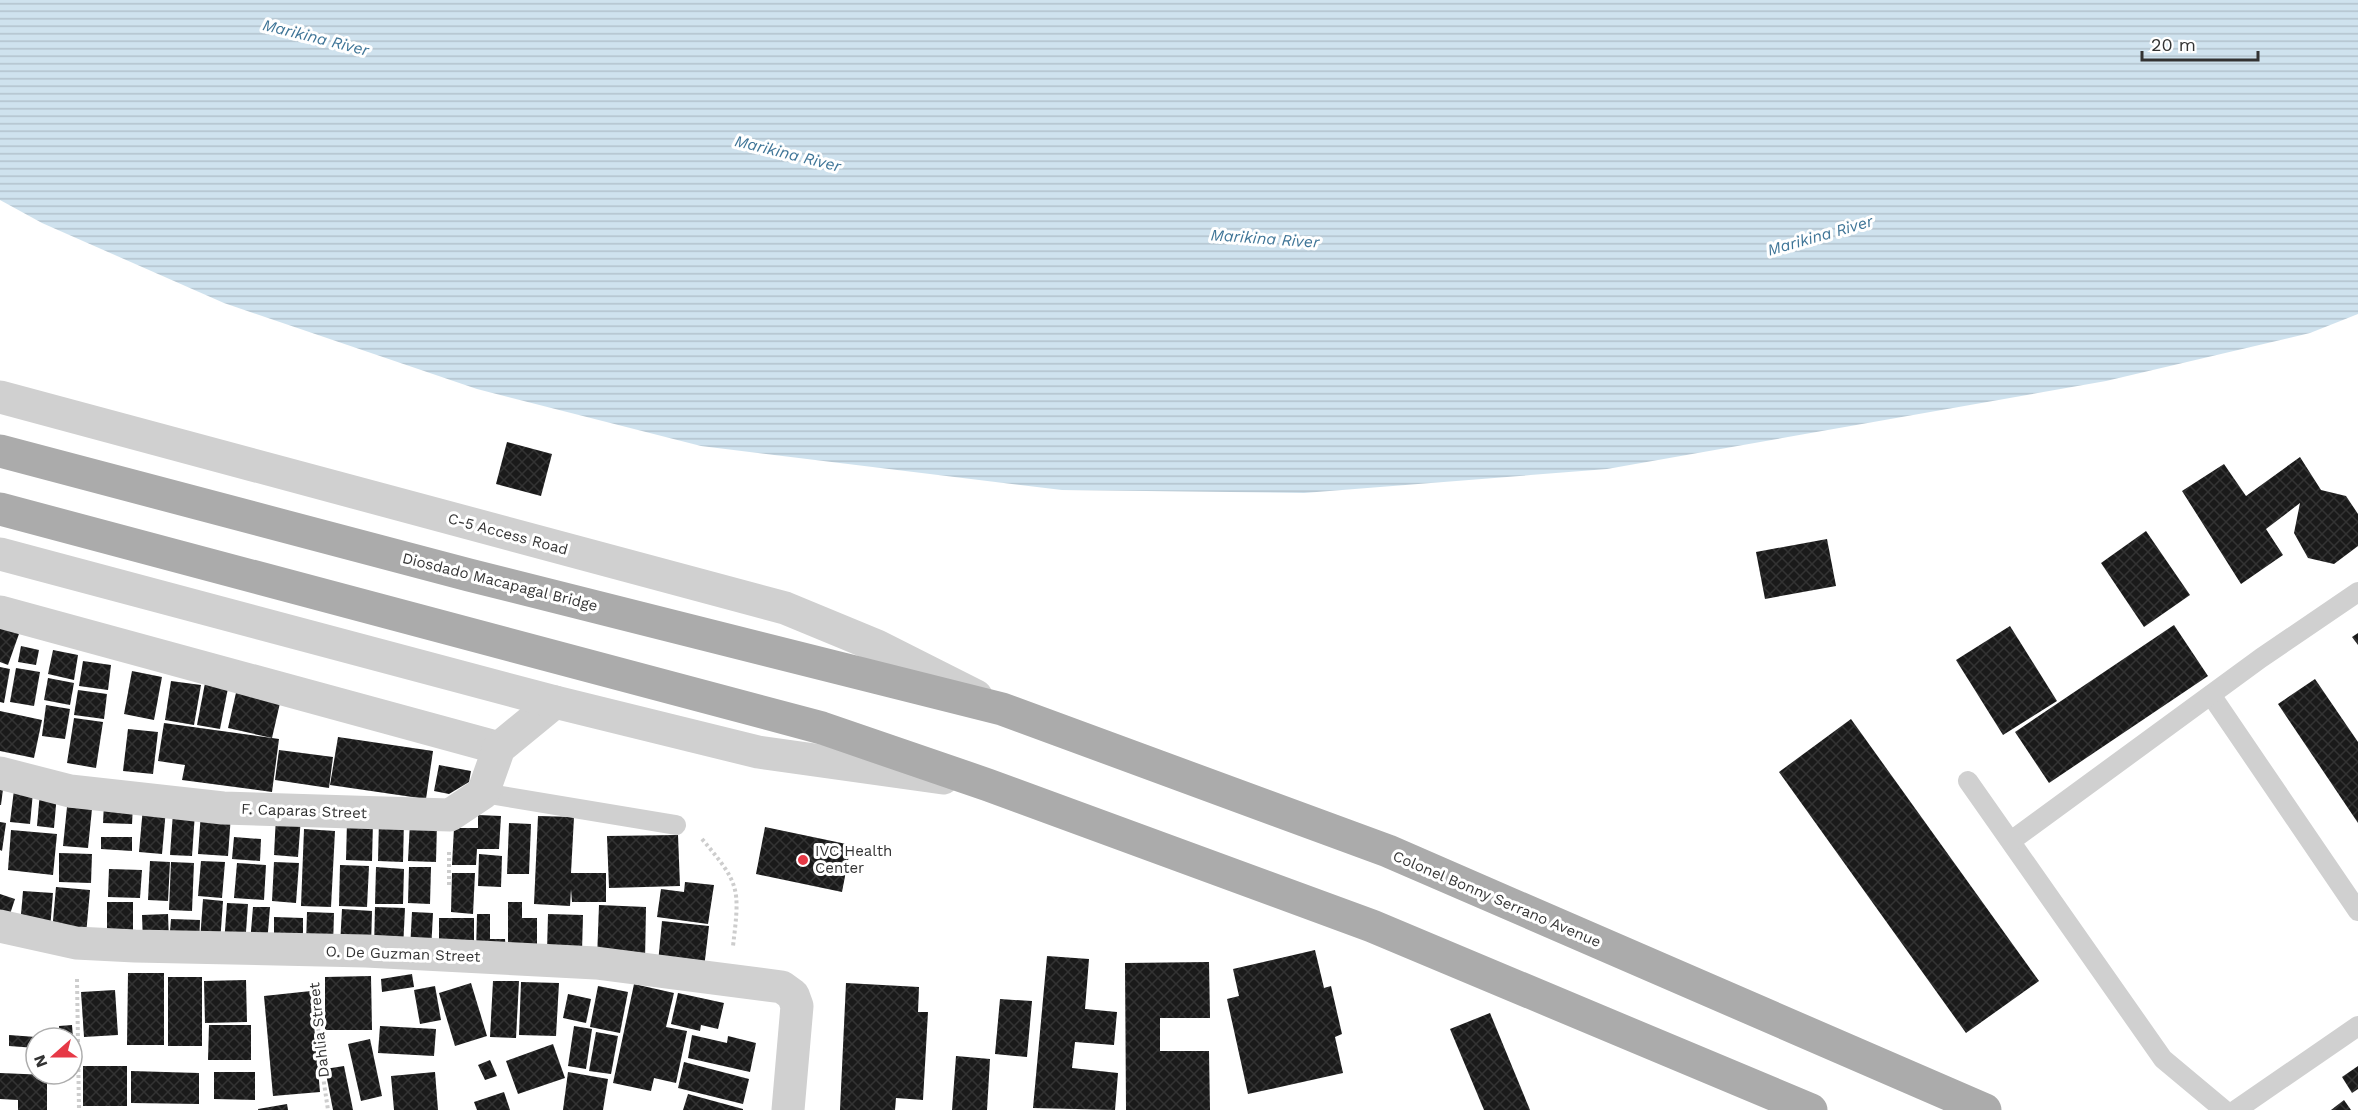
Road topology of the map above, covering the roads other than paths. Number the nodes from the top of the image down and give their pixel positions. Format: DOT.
graph roads {
  1 [pos="0,397"];
  2 [pos="0,451"];
  3 [pos="0,509"];
  4 [pos="0,554"];
  5 [pos="2358,592"];
  6 [pos="0,612"];
  7 [pos="2211,695"];
  8 [pos="555,702"];
  9 [pos="1002,709"];
  10 [pos="499,748"];
  11 [pos="0,773"];
  12 [pos="1968,781"];
  13 [pos="988,785"];
  14 [pos="483,793"];
  15 [pos="676,825"];
  16 [pos="2011,841"];
  17 [pos="2358,911"];
  18 [pos="0,926"];
  19 [pos="2358,1026"];
  20 [pos="788,1110"];
  21 [pos="1810,1110"];
  22 [pos="1985,1110"];
  23 [pos="2224,1110"];
  24 [pos="2236,1110"];
  1 -- 9 [label="street, C-5 Access Road"];
  2 -- 9 [label="main road, Diosdado Macapagal Bridge"];
  3 -- 13 [label="main road"];
  4 -- 8 [label="street"];
  5 -- 7 [label="lane"];
  6 -- 10 [label="street"];
  7 -- 16 [label="lane"];
  7 -- 17 [label="lane"];
  8 -- 10 [label="street"];
  8 -- 13 [label="street"];
  9 -- 22 [label="main road, Colonel Bonny Serrano Avenue"];
  10 -- 14 [label="street"];
  11 -- 14 [label="street, F. Caparas Street"];
  12 -- 16 [label="lane"];
  13 -- 21 [label="main road"];
  14 -- 15 [label="lane"];
  16 -- 23 [label="lane"];
  18 -- 20 [label="street, O. De Guzman Street"];
  19 -- 24 [label="lane"];
}
